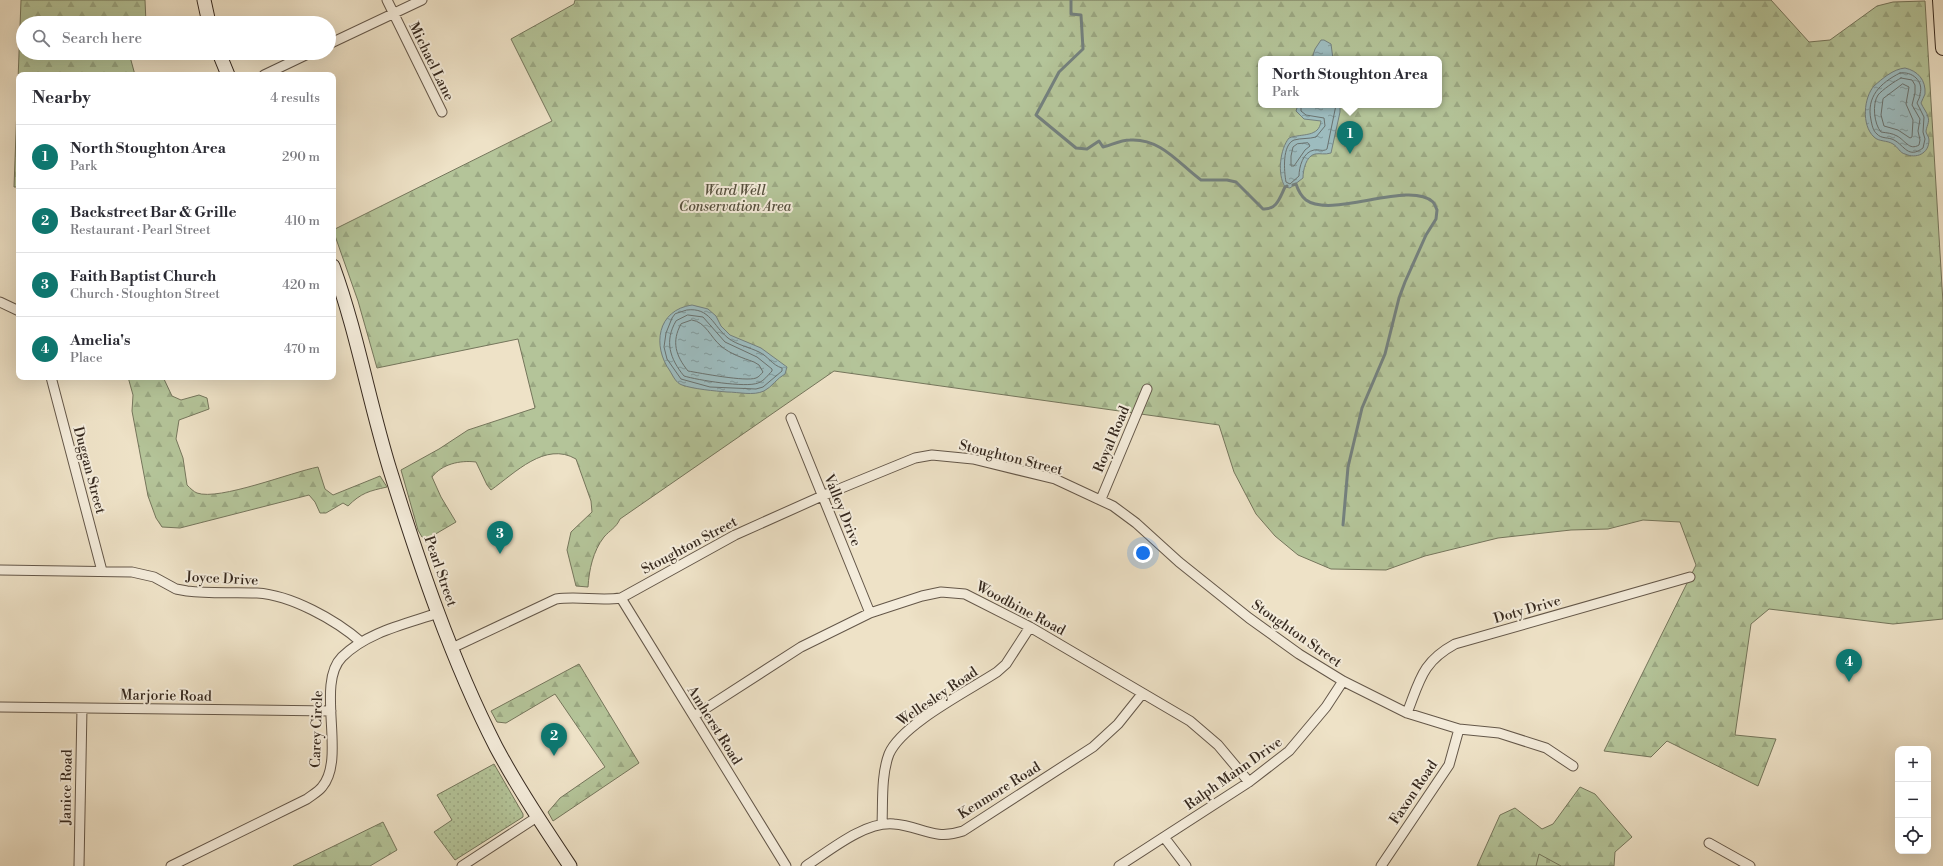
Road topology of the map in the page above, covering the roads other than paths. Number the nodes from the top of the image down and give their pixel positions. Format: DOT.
graph roads {
  1 [pos="204,0"];
  2 [pos="387,0"];
  3 [pos="422,0"];
  4 [pos="1940,0"];
  5 [pos="394,13"];
  6 [pos="207,16"];
  7 [pos="336,41"];
  8 [pos="1943,48"];
  9 [pos="222,60"];
  10 [pos="295,60"];
  11 [pos="227,72"];
  12 [pos="270,72"];
  13 [pos="442,112"];
  14 [pos="336,276"];
  15 [pos="0,302"];
  16 [pos="16,310"];
  17 [pos="52,380"];
  18 [pos="1147,389"];
  19 [pos="791,418"];
  20 [pos="822,496"];
  21 [pos="1101,500"];
  22 [pos="0,570"];
  23 [pos="102,571"];
  24 [pos="1690,577"];
  25 [pos="621,598"];
  26 [pos="438,613"];
  27 [pos="870,613"];
  28 [pos="1030,627"];
  29 [pos="361,642"];
  30 [pos="452,648"];
  31 [pos="1342,681"];
  32 [pos="1142,694"];
  33 [pos="0,707"];
  34 [pos="82,708"];
  35 [pos="331,711"];
  36 [pos="1407,713"];
  37 [pos="694,716"];
  38 [pos="1459,729"];
  39 [pos="1573,766"];
  40 [pos="1249,782"];
  41 [pos="537,817"];
  42 [pos="882,824"];
  43 [pos="1164,837"];
  44 [pos="1708,843"];
  45 [pos="79,866"];
  46 [pos="171,866"];
  47 [pos="462,866"];
  48 [pos="570,866"];
  49 [pos="786,866"];
  50 [pos="806,866"];
  51 [pos="1119,866"];
  52 [pos="1186,866"];
  53 [pos="1381,866"];
  54 [pos="1750,866"];
  1 -- 6 [label="main road"];
  2 -- 5 [label="street, Michael Lane"];
  3 -- 5 [label="street"];
  4 -- 8 [label="main road"];
  5 -- 7 [label="street"];
  5 -- 13 [label="street, Michael Lane"];
  9 -- 11 [label="main road"];
  10 -- 12 [label="street"];
  14 -- 26 [label="main road, Pearl Street"];
  15 -- 16 [label="street"];
  17 -- 23 [label="street, Duggan Street"];
  18 -- 21 [label="street, Royal Road"];
  19 -- 20 [label="street, Valley Drive"];
  20 -- 21 [label="street, Stoughton Street"];
  20 -- 25 [label="street, Stoughton Street"];
  20 -- 27 [label="street, Valley Drive"];
  21 -- 31 [label="street, Stoughton Street"];
  22 -- 23 [label="street, Joyce Drive"];
  23 -- 29 [label="street, Joyce Drive"];
  24 -- 36 [label="street, Doty Drive"];
  25 -- 30 [label="street, Stoughton Street"];
  25 -- 37 [label="street, Amherst Road"];
  26 -- 29 [label="street, Carey Circle"];
  26 -- 30 [label="main road, Pearl Street"];
  27 -- 28 [label="street, Woodbine Road"];
  27 -- 37 [label="street, Woodbine Road"];
  28 -- 32 [label="street, Woodbine Road"];
  28 -- 42 [label="street, Wellesley Road"];
  29 -- 35 [label="street, Carey Circle"];
  30 -- 41 [label="main road, Pearl Street"];
  31 -- 36 [label="street, Stoughton Street"];
  31 -- 40 [label="street, Ralph Mann Drive"];
  32 -- 40 [label="street, Woodbine Road"];
  32 -- 42 [label="street, Kenmore Road"];
  33 -- 34 [label="street, Marjorie Road"];
  34 -- 35 [label="street, Marjorie Road"];
  34 -- 45 [label="street, Janice Road"];
  35 -- 46 [label="street, Carey Circle"];
  36 -- 38 [label="street, Stoughton Street"];
  37 -- 49 [label="street, Amherst Road"];
  38 -- 39 [label="street, Stoughton Street"];
  38 -- 53 [label="street, Faxon Road"];
  40 -- 43 [label="street, Ralph Mann Drive"];
  41 -- 47 [label="street"];
  41 -- 48 [label="main road, Pearl Street"];
  42 -- 50 [label="street, Kenmore Road"];
  43 -- 51 [label="street, Ralph Mann Drive"];
  43 -- 52 [label="street"];
  44 -- 54 [label="street"];
}
